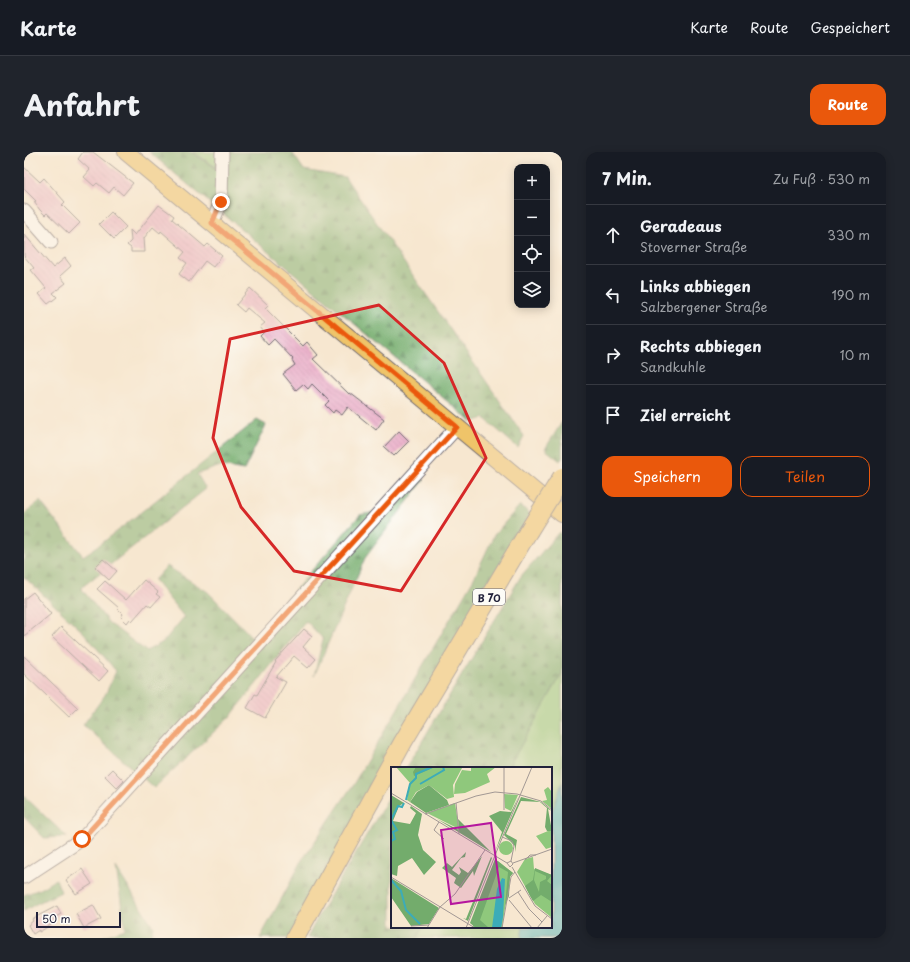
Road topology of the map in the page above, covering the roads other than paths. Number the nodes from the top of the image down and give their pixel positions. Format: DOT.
graph roads {
  1 [pos="126,152"];
  2 [pos="222,152"];
  3 [pos="24,211"];
  4 [pos="212,223"];
  5 [pos="51,242"];
  6 [pos="457,427"];
  7 [pos="562,477"];
  8 [pos="562,514"];
  9 [pos="24,877"];
  10 [pos="295,938"];
  1 -- 4 [label="main road"];
  2 -- 4 [label="street"];
  3 -- 5 [label="street"];
  4 -- 6 [label="main road"];
  6 -- 8 [label="main road"];
  6 -- 9 [label="street"];
  7 -- 10 [label="highway, B 70, bridge"];
}
